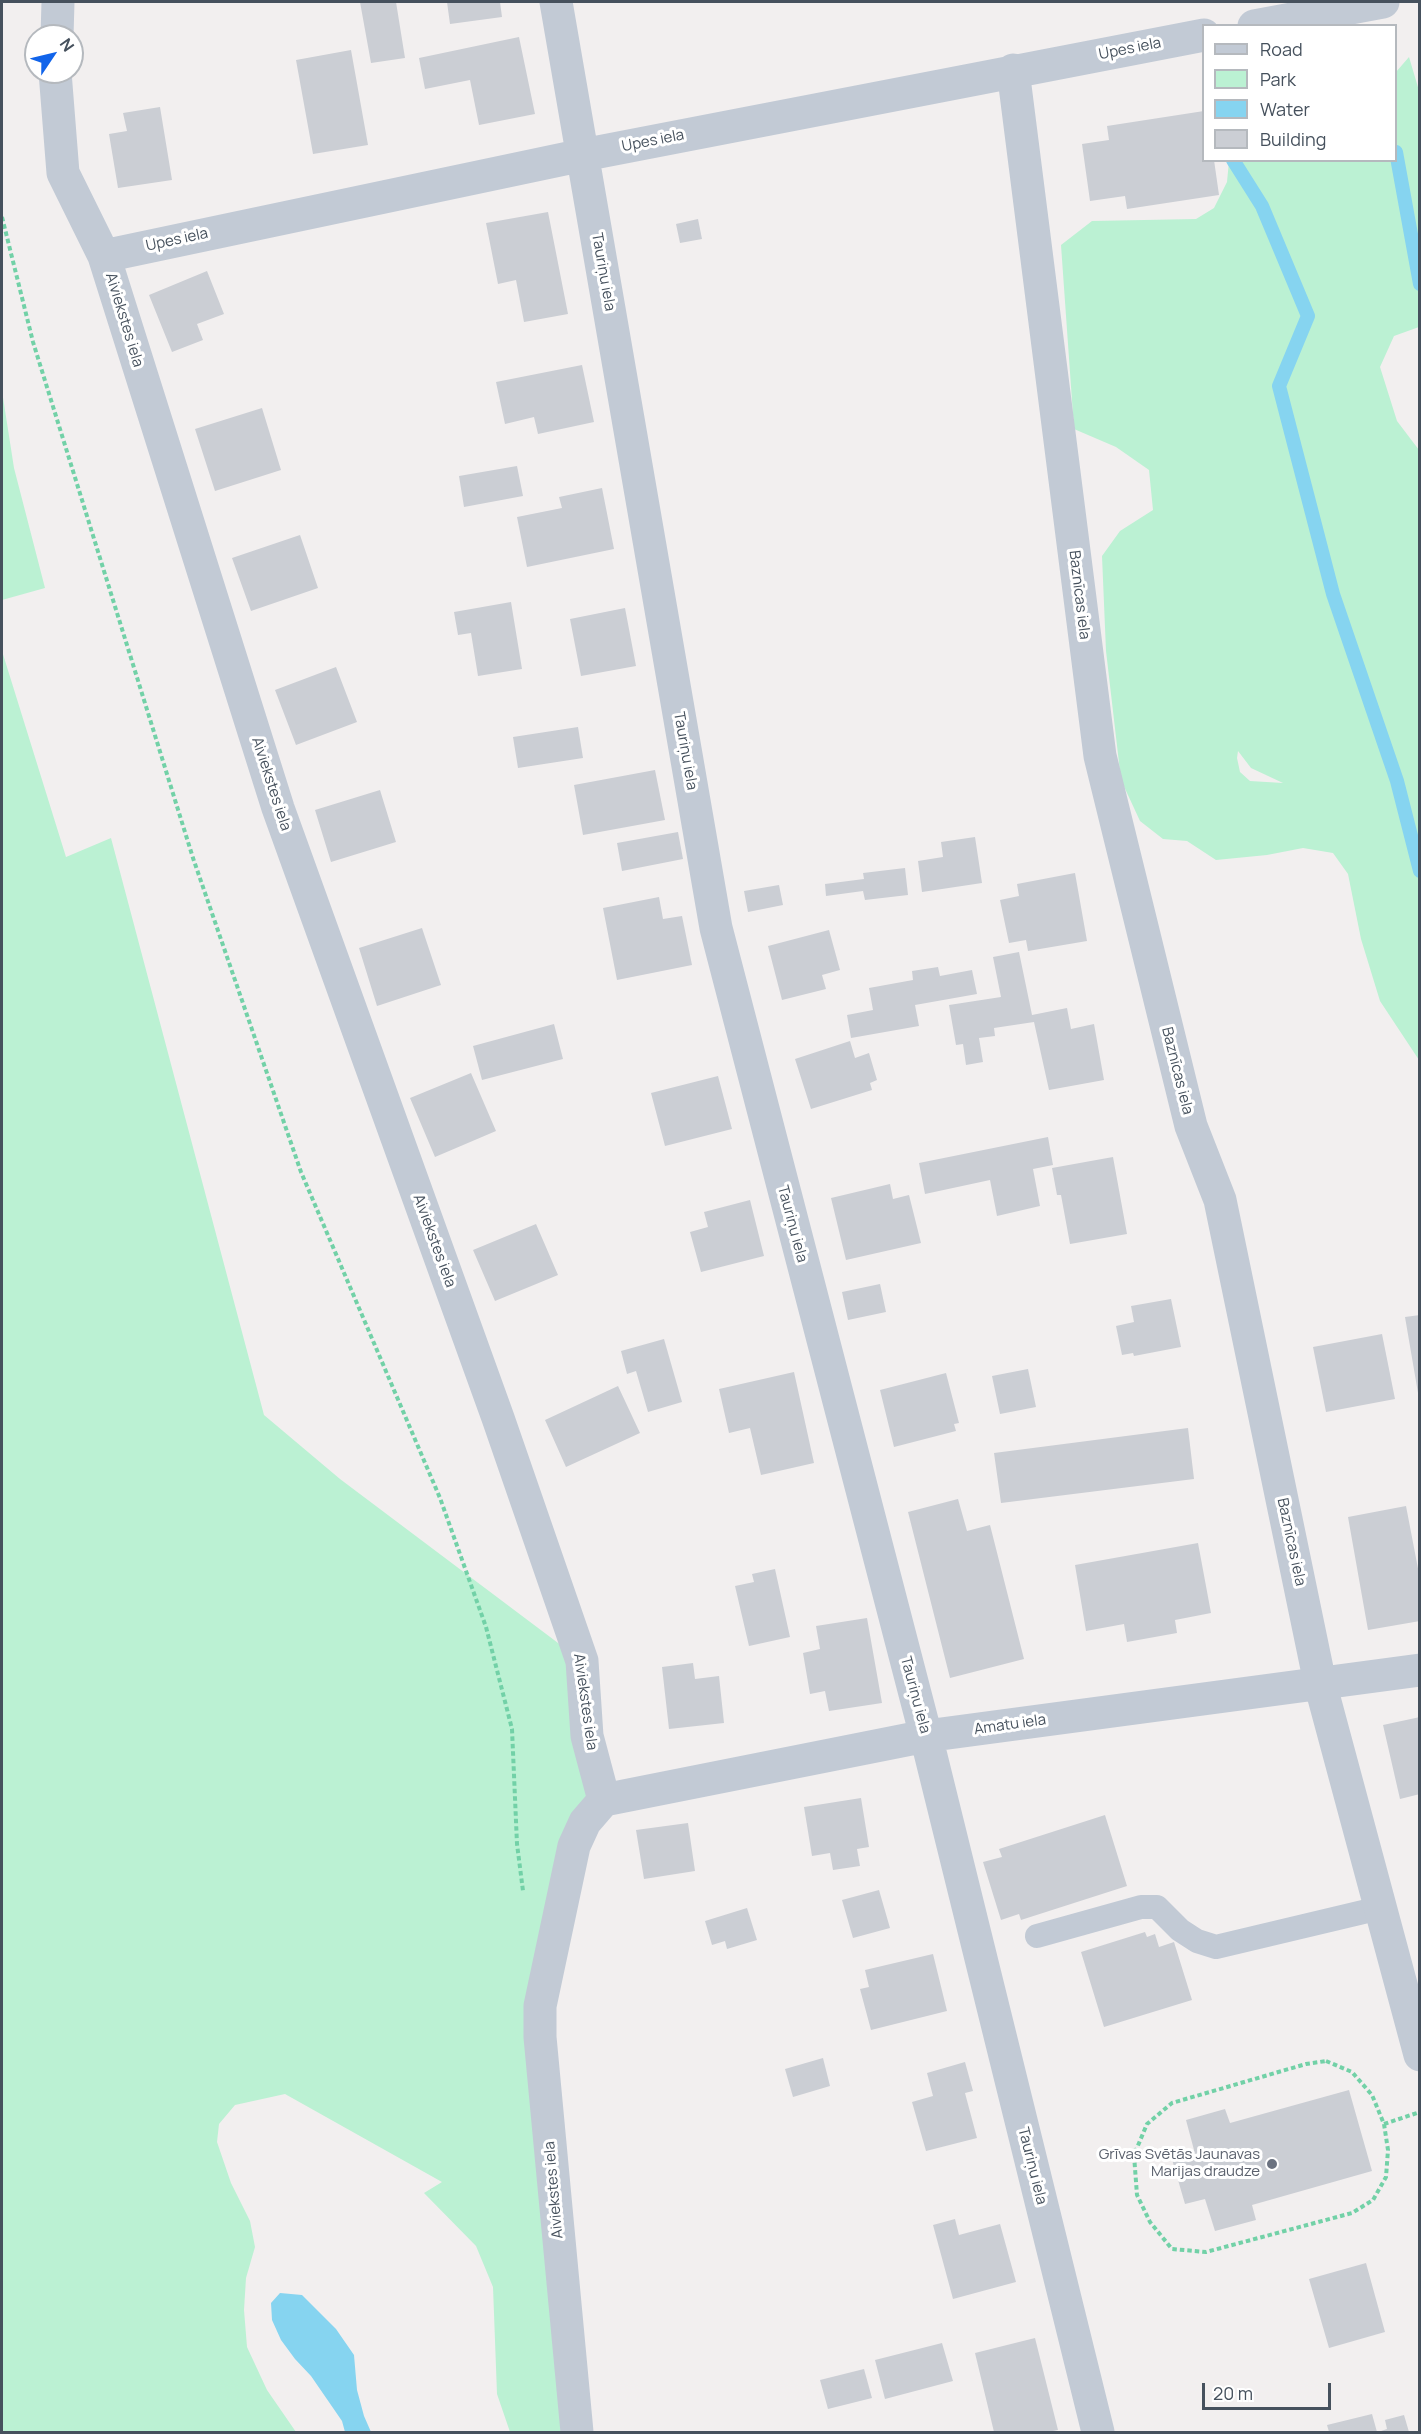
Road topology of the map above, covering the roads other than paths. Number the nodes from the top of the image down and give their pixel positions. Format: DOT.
graph roads {
  1 [pos="58,2"];
  2 [pos="556,2"];
  3 [pos="1383,2"];
  4 [pos="57,24"];
  5 [pos="1265,24"];
  6 [pos="1202,35"];
  7 [pos="1013,70"];
  8 [pos="55,84"];
  9 [pos="583,155"];
  10 [pos="104,256"];
  11 [pos="1419,1670"];
  12 [pos="1320,1683"];
  13 [pos="926,1736"];
  14 [pos="604,1800"];
  15 [pos="1380,1908"];
  16 [pos="1037,1936"];
  17 [pos="1419,2055"];
  18 [pos="577,2433"];
  19 [pos="1098,2433"];
  1 -- 4 [label="street"];
  2 -- 9 [label="street, Tauriņu iela"];
  3 -- 5 [label="street"];
  6 -- 7 [label="street, Upes iela"];
  7 -- 9 [label="street, Upes iela"];
  7 -- 12 [label="street, Baznīcas iela"];
  8 -- 10 [label="street, Aiviekstes iela"];
  9 -- 10 [label="street, Upes iela"];
  9 -- 13 [label="street, Tauriņu iela"];
  10 -- 14 [label="street, Aiviekstes iela"];
  11 -- 12 [label="street, Amatu iela"];
  12 -- 13 [label="street, Amatu iela"];
  12 -- 15 [label="street, Baznīcas iela"];
  13 -- 14 [label="street, Amatu iela"];
  13 -- 19 [label="street, Tauriņu iela"];
  14 -- 18 [label="street, Aiviekstes iela"];
  15 -- 16 [label="lane"];
  15 -- 17 [label="street, Baznīcas iela"];
}
